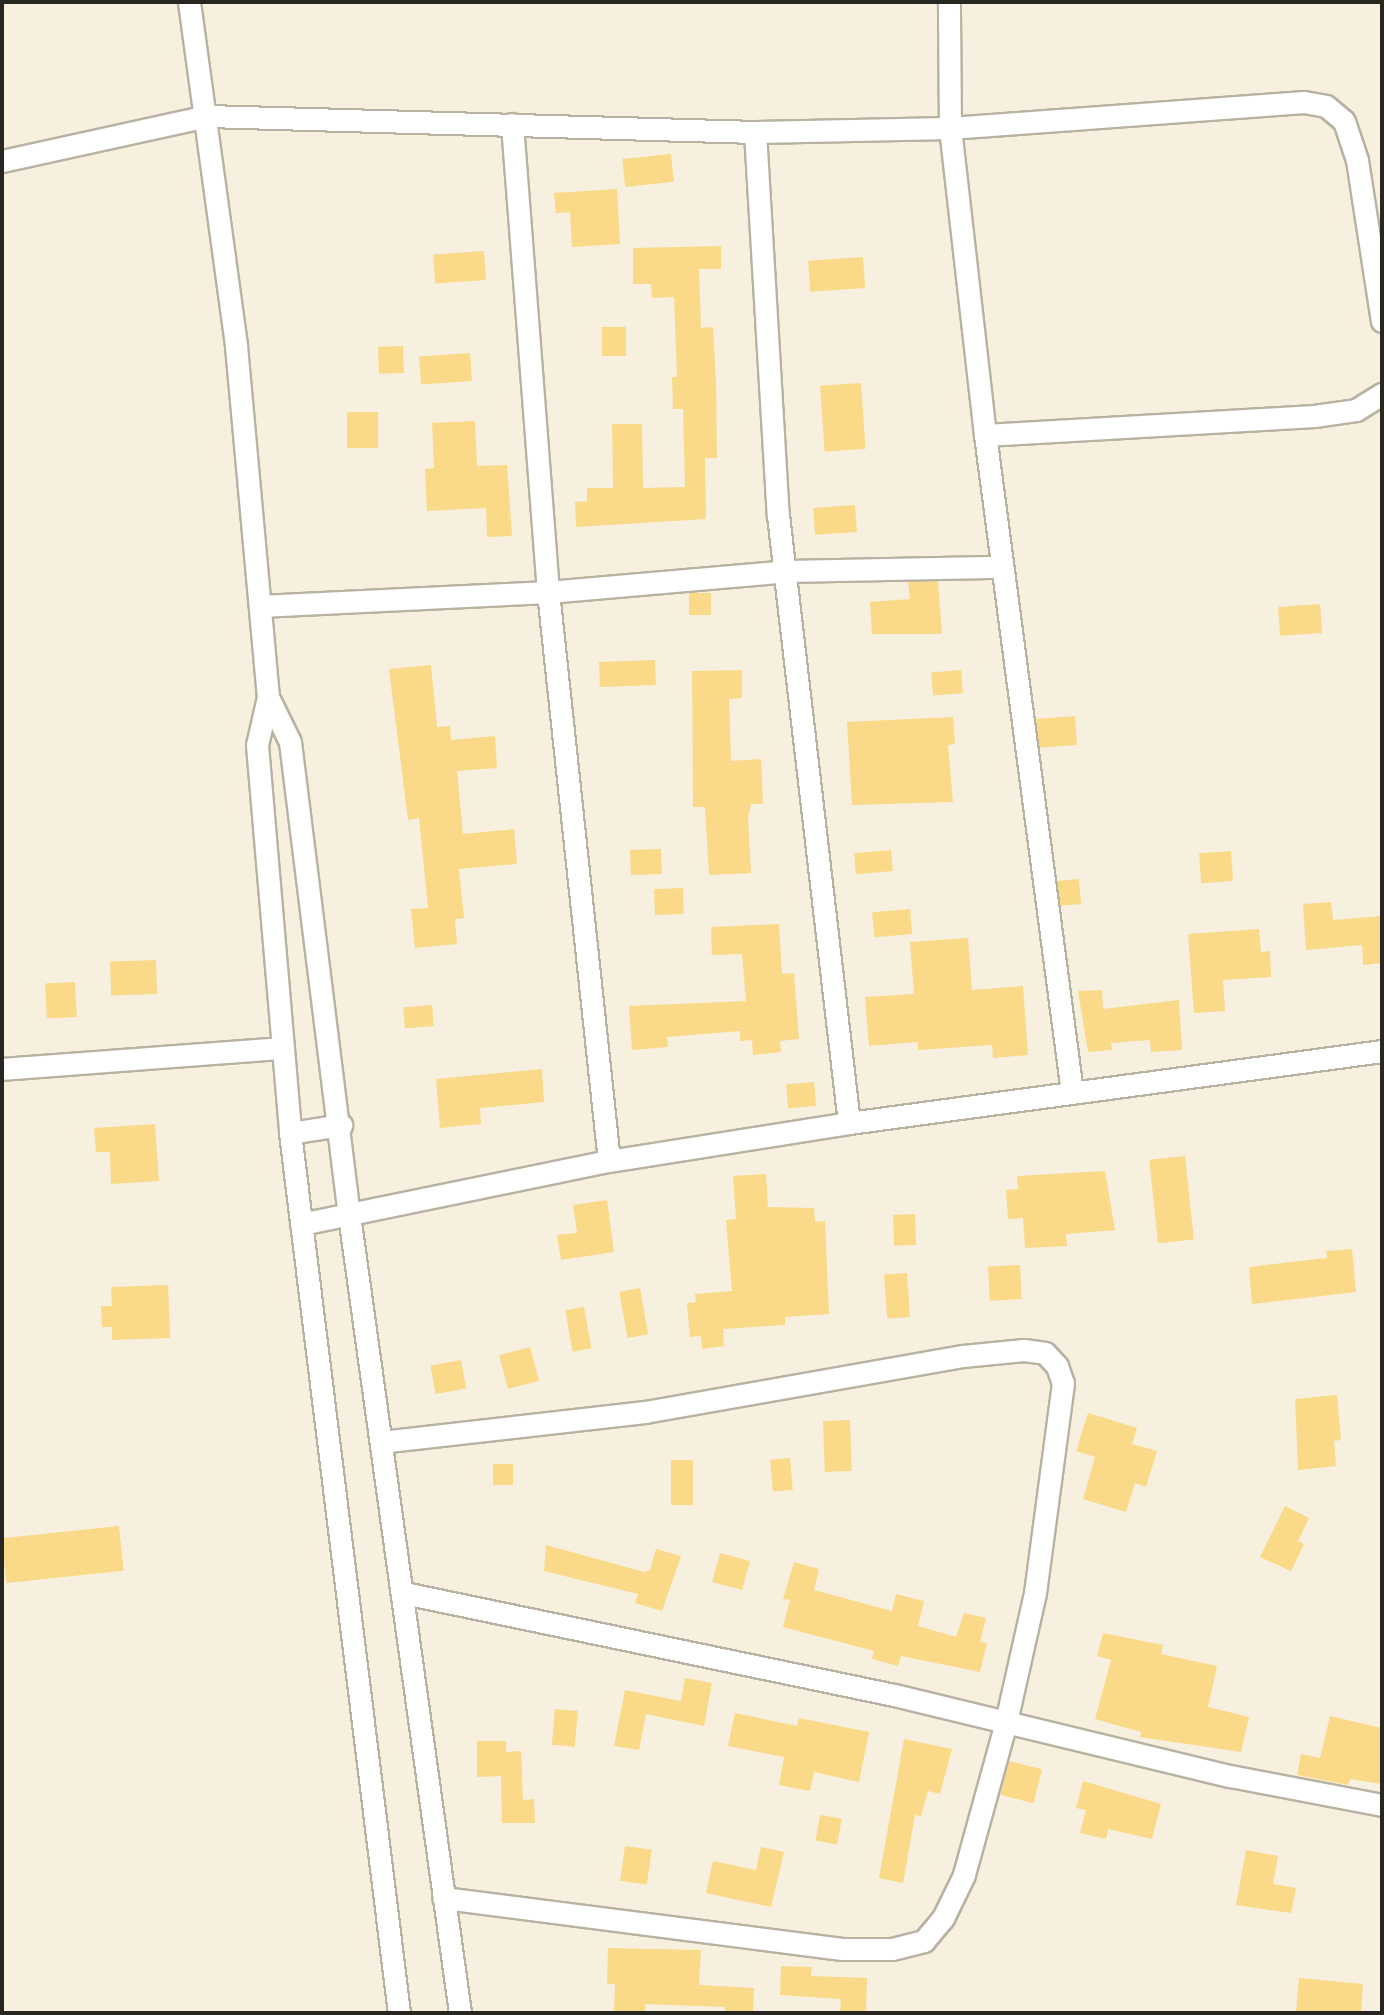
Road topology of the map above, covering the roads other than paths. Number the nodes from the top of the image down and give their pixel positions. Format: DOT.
graph roads {
  1 [pos="188,2"];
  2 [pos="949,2"];
  3 [pos="207,116"];
  4 [pos="512,124"];
  5 [pos="950,128"];
  6 [pos="755,132"];
  7 [pos="2,161"];
  8 [pos="1382,321"];
  9 [pos="1382,394"];
  10 [pos="985,435"];
  11 [pos="1002,567"];
  12 [pos="786,571"];
  13 [pos="548,592"];
  14 [pos="260,606"];
  15 [pos="268,697"];
  16 [pos="282,1048"];
  17 [pos="1382,1051"];
  18 [pos="2,1069"];
  19 [pos="1072,1092"];
  20 [pos="849,1123"];
  21 [pos="341,1125"];
  22 [pos="290,1133"];
  23 [pos="609,1161"];
  24 [pos="349,1215"];
  25 [pos="301,1224"];
  26 [pos="381,1442"];
  27 [pos="404,1593"];
  28 [pos="1006,1722"];
  29 [pos="1382,1805"];
  30 [pos="443,1898"];
  31 [pos="399,2013"];
  32 [pos="460,2013"];
  1 -- 3 [label="street"];
  2 -- 5 [label="street"];
  3 -- 4 [label="street"];
  3 -- 7 [label="street"];
  3 -- 14 [label="street"];
  4 -- 6 [label="street"];
  4 -- 13 [label="street"];
  5 -- 6 [label="street"];
  5 -- 8 [label="street"];
  5 -- 10 [label="street"];
  6 -- 12 [label="street"];
  9 -- 10 [label="street"];
  10 -- 11 [label="street"];
  11 -- 12 [label="street"];
  11 -- 19 [label="street"];
  12 -- 13 [label="street"];
  12 -- 20 [label="street"];
  13 -- 14 [label="street"];
  13 -- 23 [label="street"];
  14 -- 15 [label="street"];
  15 -- 16 [label="street"];
  15 -- 21 [label="street"];
  16 -- 18 [label="street"];
  16 -- 22 [label="street"];
  17 -- 19 [label="street"];
  19 -- 20 [label="street"];
  20 -- 23 [label="street"];
  21 -- 22 [label="street"];
  21 -- 24 [label="street"];
  22 -- 25 [label="street"];
  23 -- 24 [label="street"];
  24 -- 25 [label="street"];
  24 -- 26 [label="street"];
  25 -- 31 [label="street"];
  26 -- 27 [label="street"];
  26 -- 28 [label="street"];
  27 -- 28 [label="street"];
  27 -- 30 [label="street"];
  28 -- 29 [label="street"];
  28 -- 30 [label="street"];
  30 -- 32 [label="street"];
}
